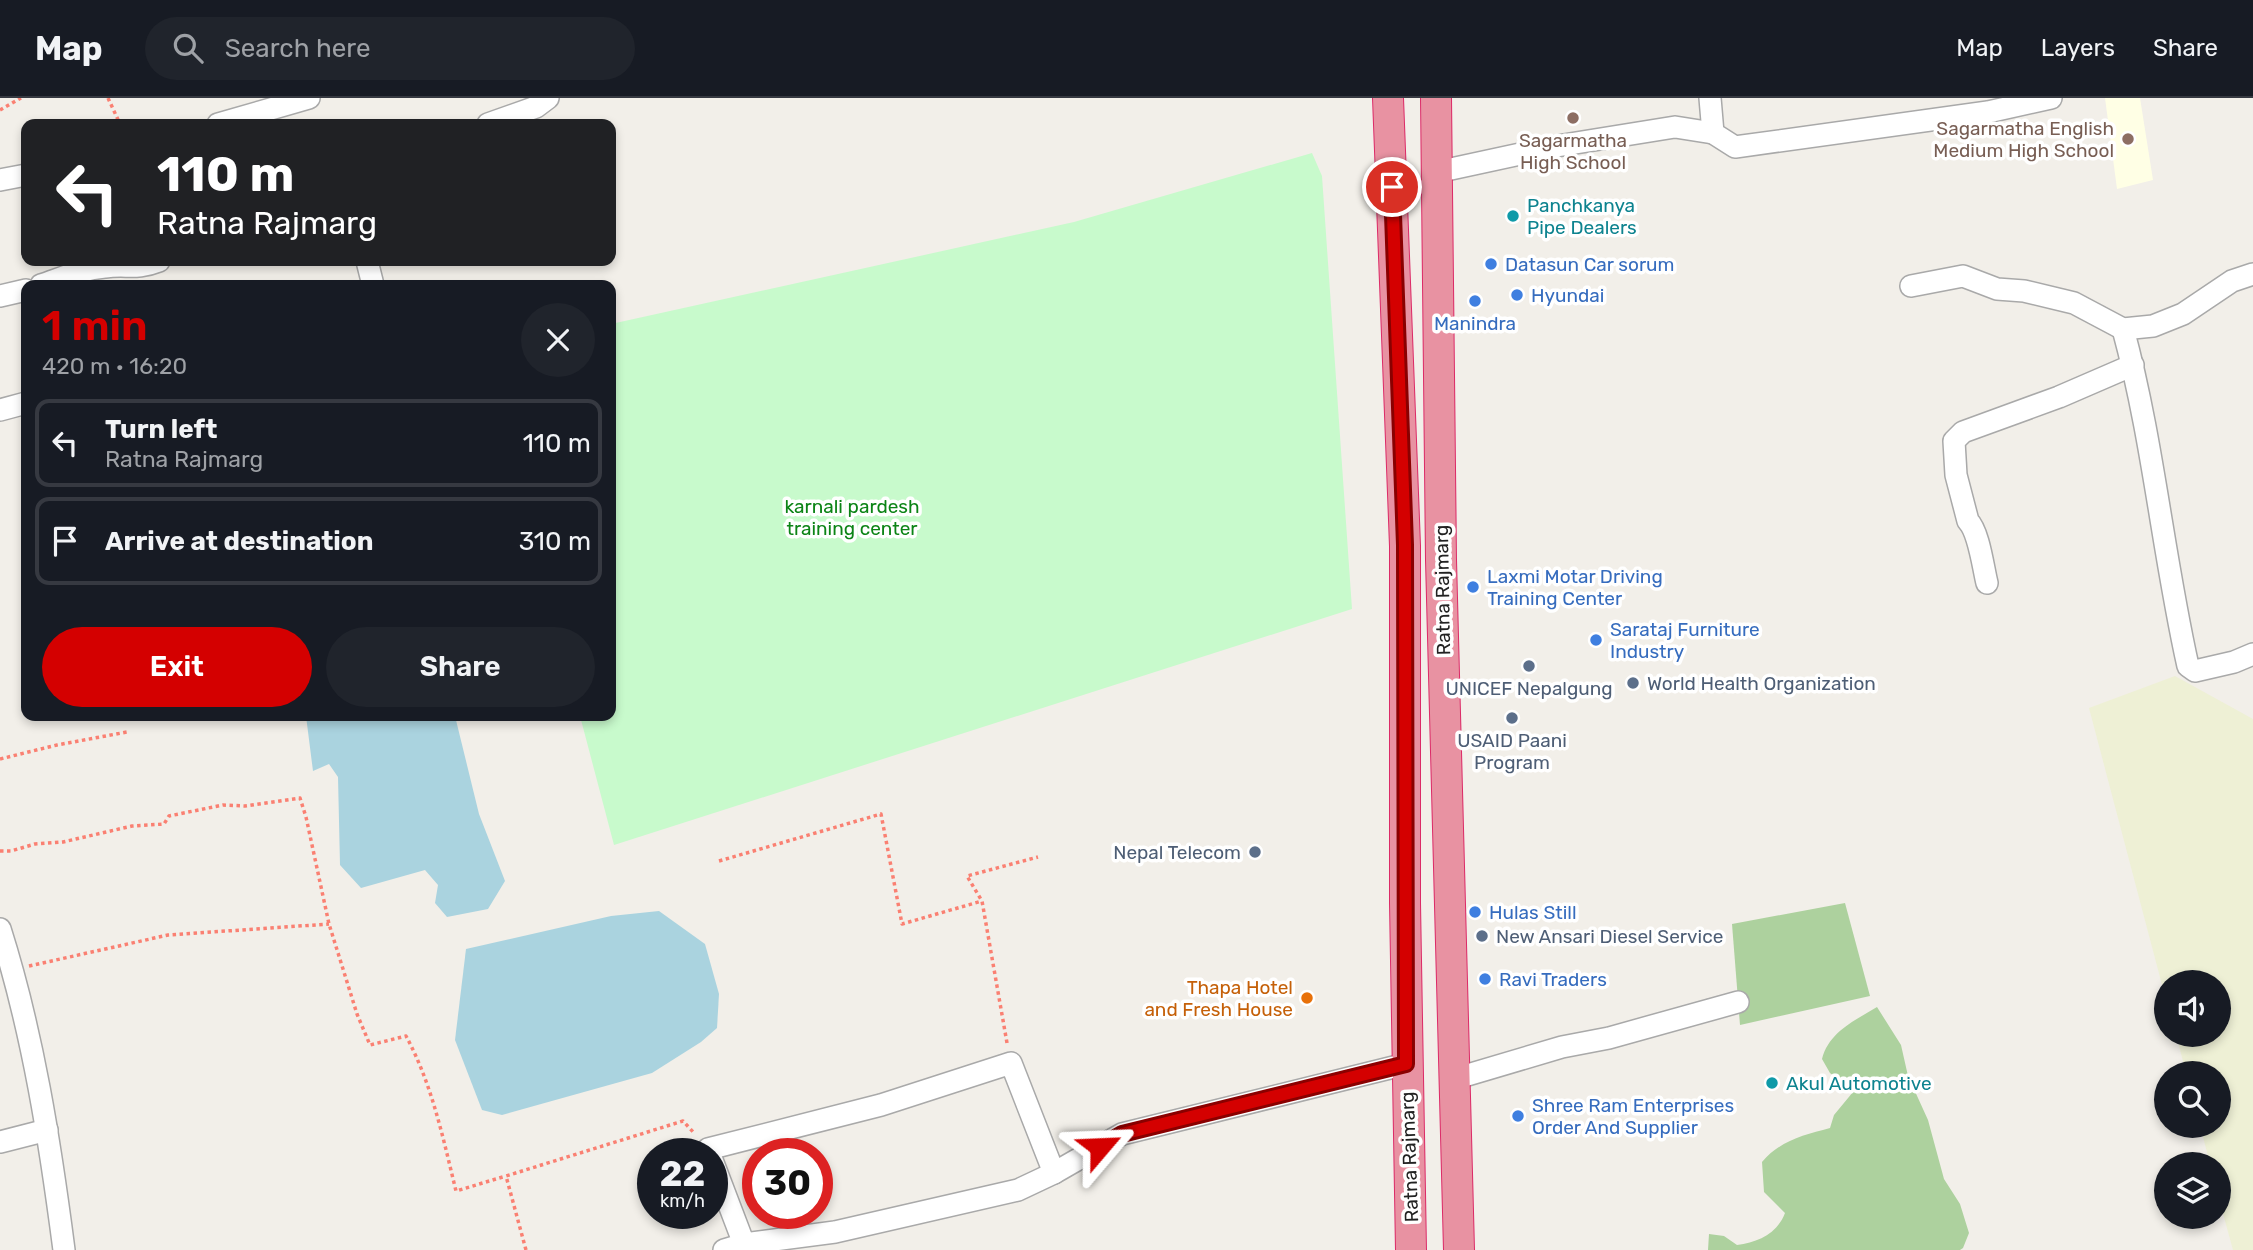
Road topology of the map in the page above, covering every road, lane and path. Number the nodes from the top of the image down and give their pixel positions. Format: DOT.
graph roads {
  1 [pos="21,98"];
  2 [pos="108,98"];
  3 [pos="309,98"];
  4 [pos="548,98"];
  5 [pos="1388,98"];
  6 [pos="1436,98"];
  7 [pos="1710,98"];
  8 [pos="2051,98"];
  9 [pos="0,110"];
  10 [pos="118,119"];
  11 [pos="236,119"];
  12 [pos="502,119"];
  13 [pos="1713,133"];
  14 [pos="1437,172"];
  15 [pos="21,176"];
  16 [pos="0,180"];
  17 [pos="146,266"];
  18 [pos="2253,274"];
  19 [pos="54,280"];
  20 [pos="1911,286"];
  21 [pos="21,290"];
  22 [pos="0,296"];
  23 [pos="2123,329"];
  24 [pos="2133,365"];
  25 [pos="21,404"];
  26 [pos="0,410"];
  27 [pos="1987,583"];
  28 [pos="2253,654"];
  29 [pos="127,732"];
  30 [pos="0,759"];
  31 [pos="0,851"];
  32 [pos="1038,857"];
  33 [pos="719,861"];
  34 [pos="982,901"];
  35 [pos="329,924"];
  36 [pos="0,929"];
  37 [pos="13,969"];
  38 [pos="1738,1002"];
  39 [pos="1010,1063"];
  40 [pos="1406,1064"];
  41 [pos="1454,1079"];
  42 [pos="47,1130"];
  43 [pos="697,1138"];
  44 [pos="0,1142"];
  45 [pos="728,1149"];
  46 [pos="1054,1173"];
  47 [pos="506,1176"];
  48 [pos="728,1224"];
  49 [pos="734,1247"];
  50 [pos="64,1250"];
  51 [pos="526,1250"];
  52 [pos="1411,1250"];
  53 [pos="1459,1250"];
  1 -- 9 [label="path"];
  2 -- 10 [label="path"];
  3 -- 11 [label="street"];
  4 -- 12 [label="street"];
  5 -- 40 [label="highway, Ratna Rajmarg"];
  6 -- 14 [label="highway, Ratna Rajmarg"];
  7 -- 13 [label="street"];
  8 -- 13 [label="street"];
  13 -- 14 [label="street"];
  14 -- 41 [label="highway, Ratna Rajmarg"];
  15 -- 16 [label="street"];
  17 -- 19 [label="street"];
  18 -- 23 [label="street"];
  20 -- 23 [label="street"];
  21 -- 22 [label="street"];
  23 -- 24 [label="street"];
  24 -- 27 [label="street"];
  24 -- 28 [label="street"];
  25 -- 26 [label="street"];
  29 -- 30 [label="path"];
  31 -- 35 [label="path"];
  32 -- 34 [label="path"];
  33 -- 34 [label="path"];
  34 -- 39 [label="path"];
  35 -- 37 [label="path"];
  35 -- 47 [label="path"];
  36 -- 37 [label="street"];
  37 -- 42 [label="street"];
  38 -- 41 [label="street"];
  39 -- 45 [label="street"];
  39 -- 46 [label="street"];
  40 -- 46 [label="street"];
  40 -- 52 [label="highway, Ratna Rajmarg"];
  41 -- 53 [label="highway, Ratna Rajmarg"];
  42 -- 44 [label="street"];
  42 -- 50 [label="street"];
  43 -- 47 [label="path"];
  46 -- 49 [label="street"];
  47 -- 51 [label="path"];
  48 -- 49 [label="street"];
}
